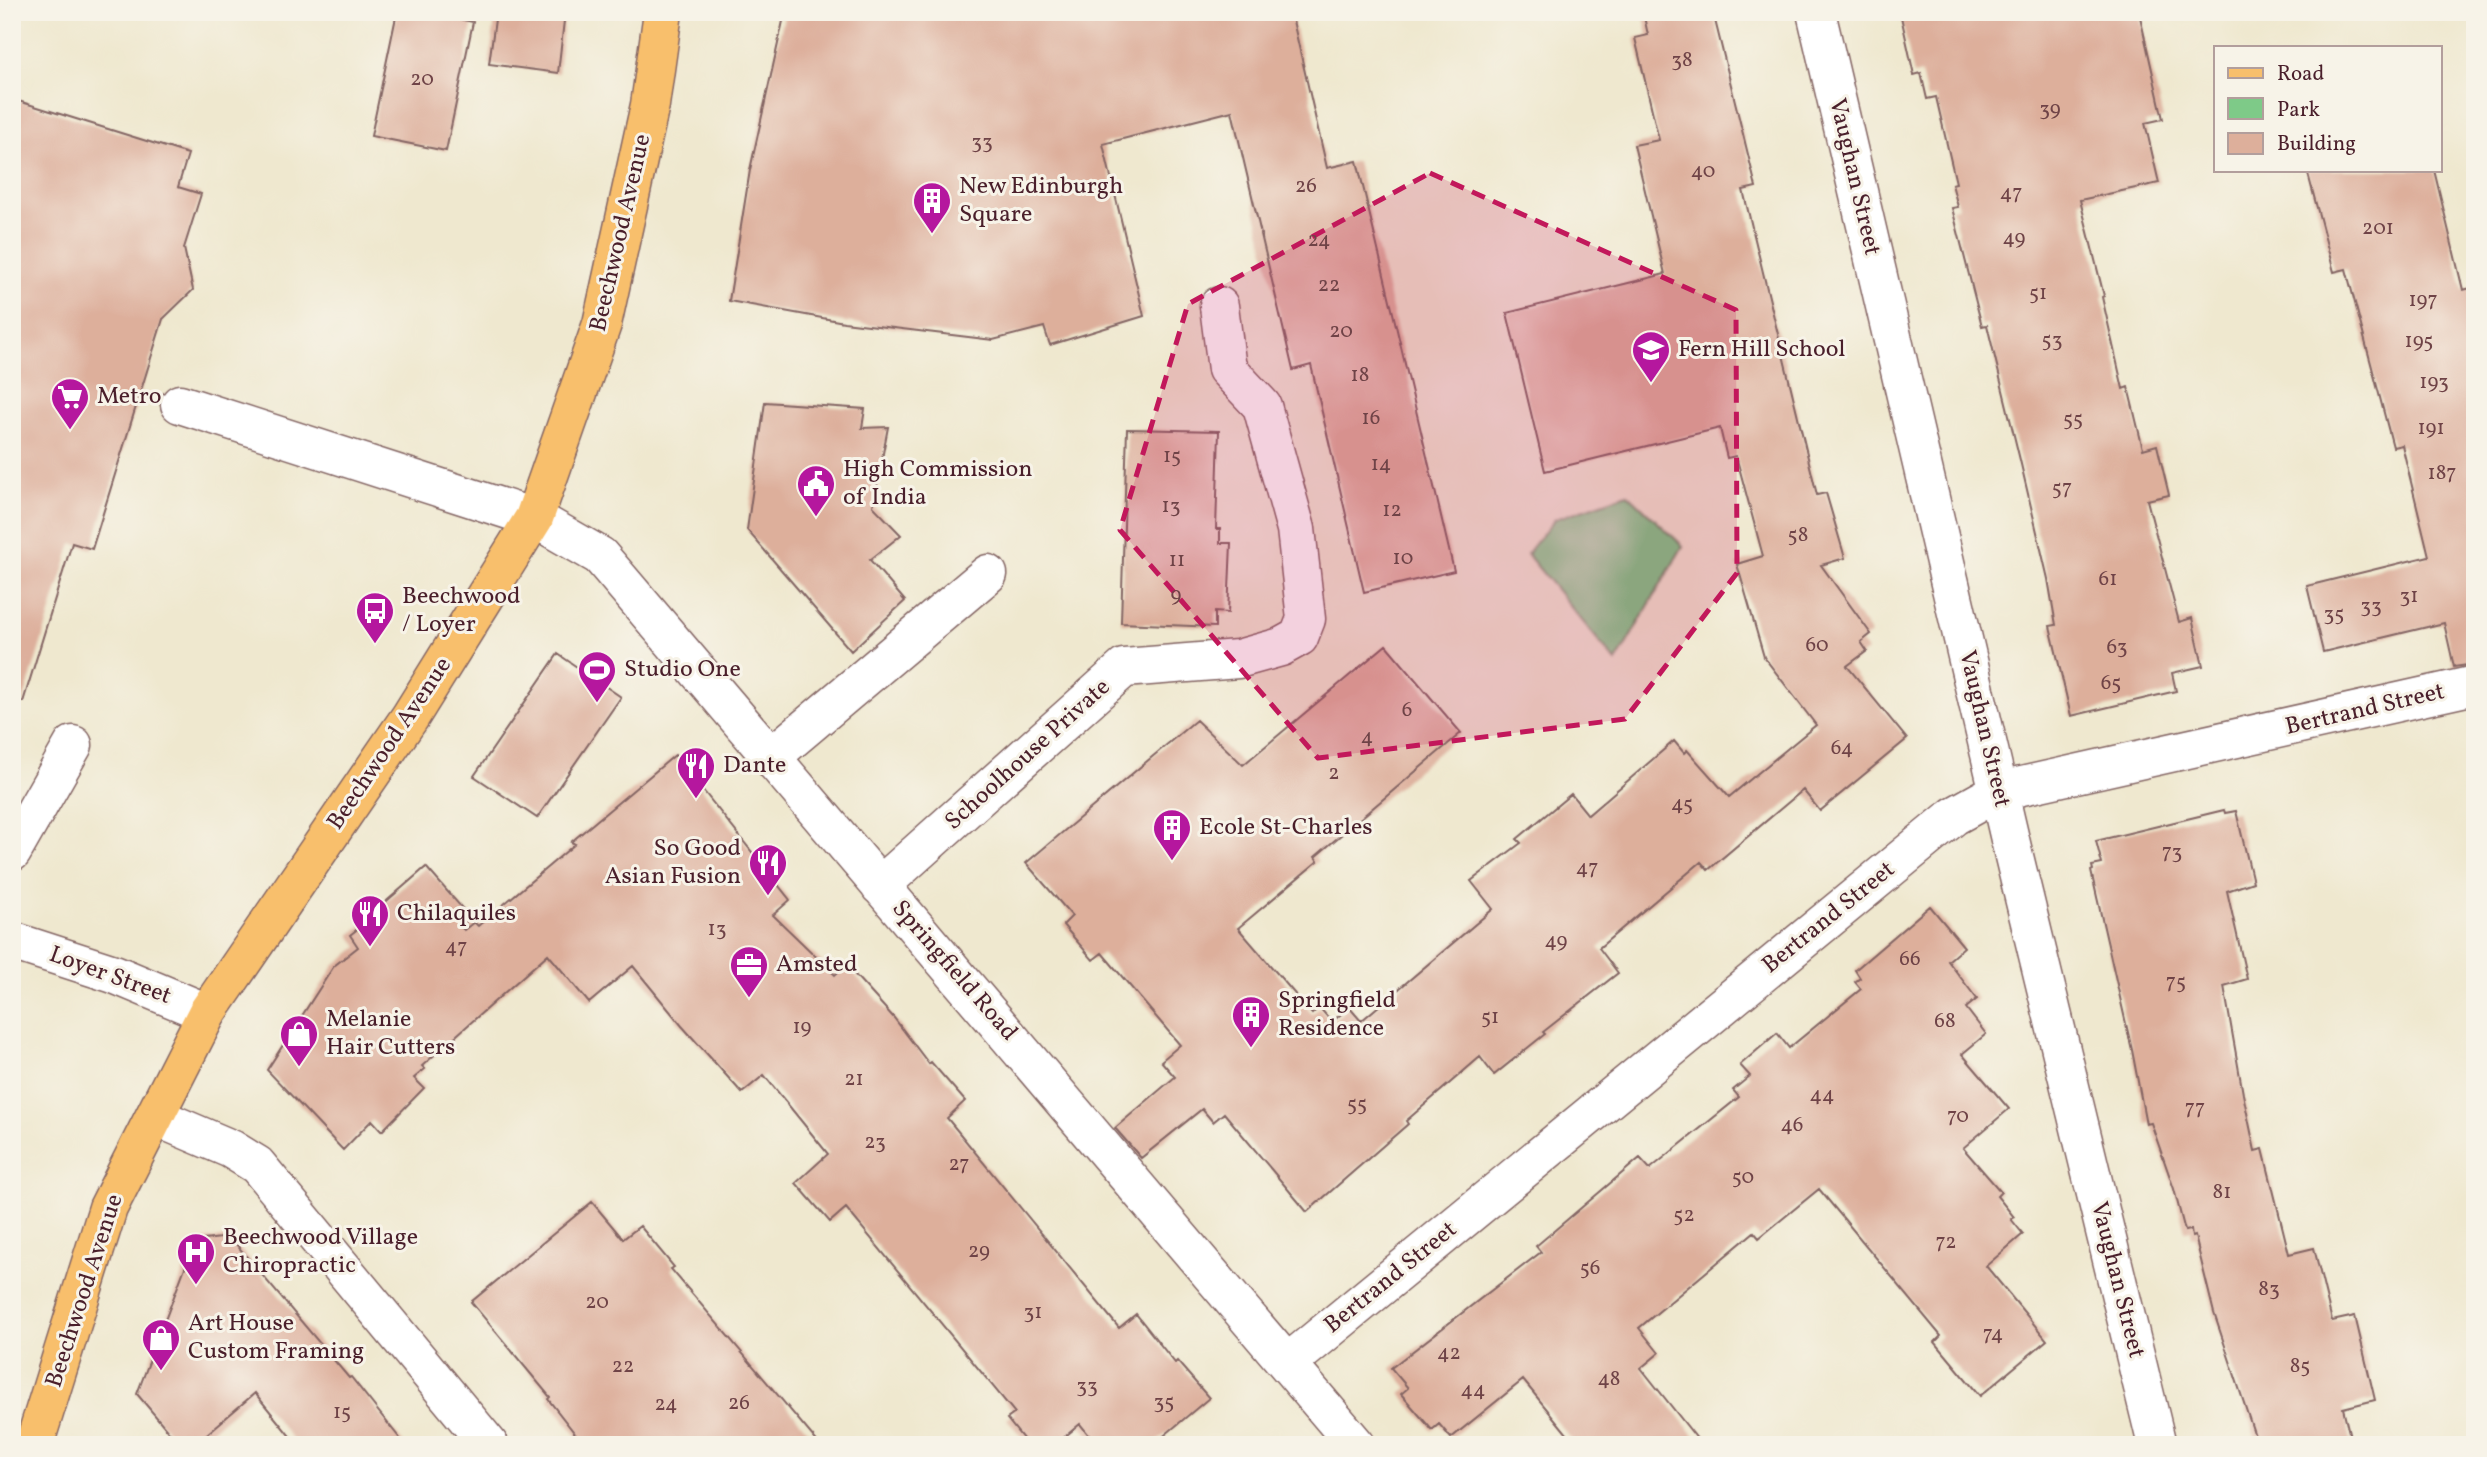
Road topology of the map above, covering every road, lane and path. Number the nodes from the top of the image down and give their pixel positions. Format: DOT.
graph roads {
  1 [pos="663,12"];
  2 [pos="1816,12"];
  3 [pos="1219,306"];
  4 [pos="180,404"];
  5 [pos="534,518"];
  6 [pos="988,574"];
  7 [pos="2475,685"];
  8 [pos="73,745"];
  9 [pos="771,757"];
  10 [pos="1999,791"];
  11 [pos="12,852"];
  12 [pos="880,886"];
  13 [pos="12,941"];
  14 [pos="207,1013"];
  15 [pos="156,1117"];
  16 [pos="1288,1363"];
  17 [pos="34,1445"];
  18 [pos="489,1445"];
  19 [pos="1356,1445"];
  20 [pos="2157,1445"];
  1 -- 5 [label="main road, Beechwood Avenue"];
  2 -- 10 [label="street, Vaughan Street"];
  3 -- 12 [label="street, Schoolhouse Private"];
  4 -- 5 [label="street, Springfield Road"];
  5 -- 9 [label="street, Springfield Road"];
  5 -- 14 [label="main road, Beechwood Avenue"];
  6 -- 9 [label="street"];
  7 -- 10 [label="street, Bertrand Street"];
  8 -- 11 [label="street"];
  9 -- 12 [label="street, Springfield Road"];
  10 -- 16 [label="street, Bertrand Street"];
  10 -- 20 [label="street, Vaughan Street"];
  12 -- 16 [label="street, Springfield Road"];
  13 -- 14 [label="street, Loyer Street"];
  14 -- 15 [label="main road, Beechwood Avenue"];
  15 -- 17 [label="main road, Beechwood Avenue"];
  15 -- 18 [label="street"];
  16 -- 19 [label="street, Springfield Road"];
}
